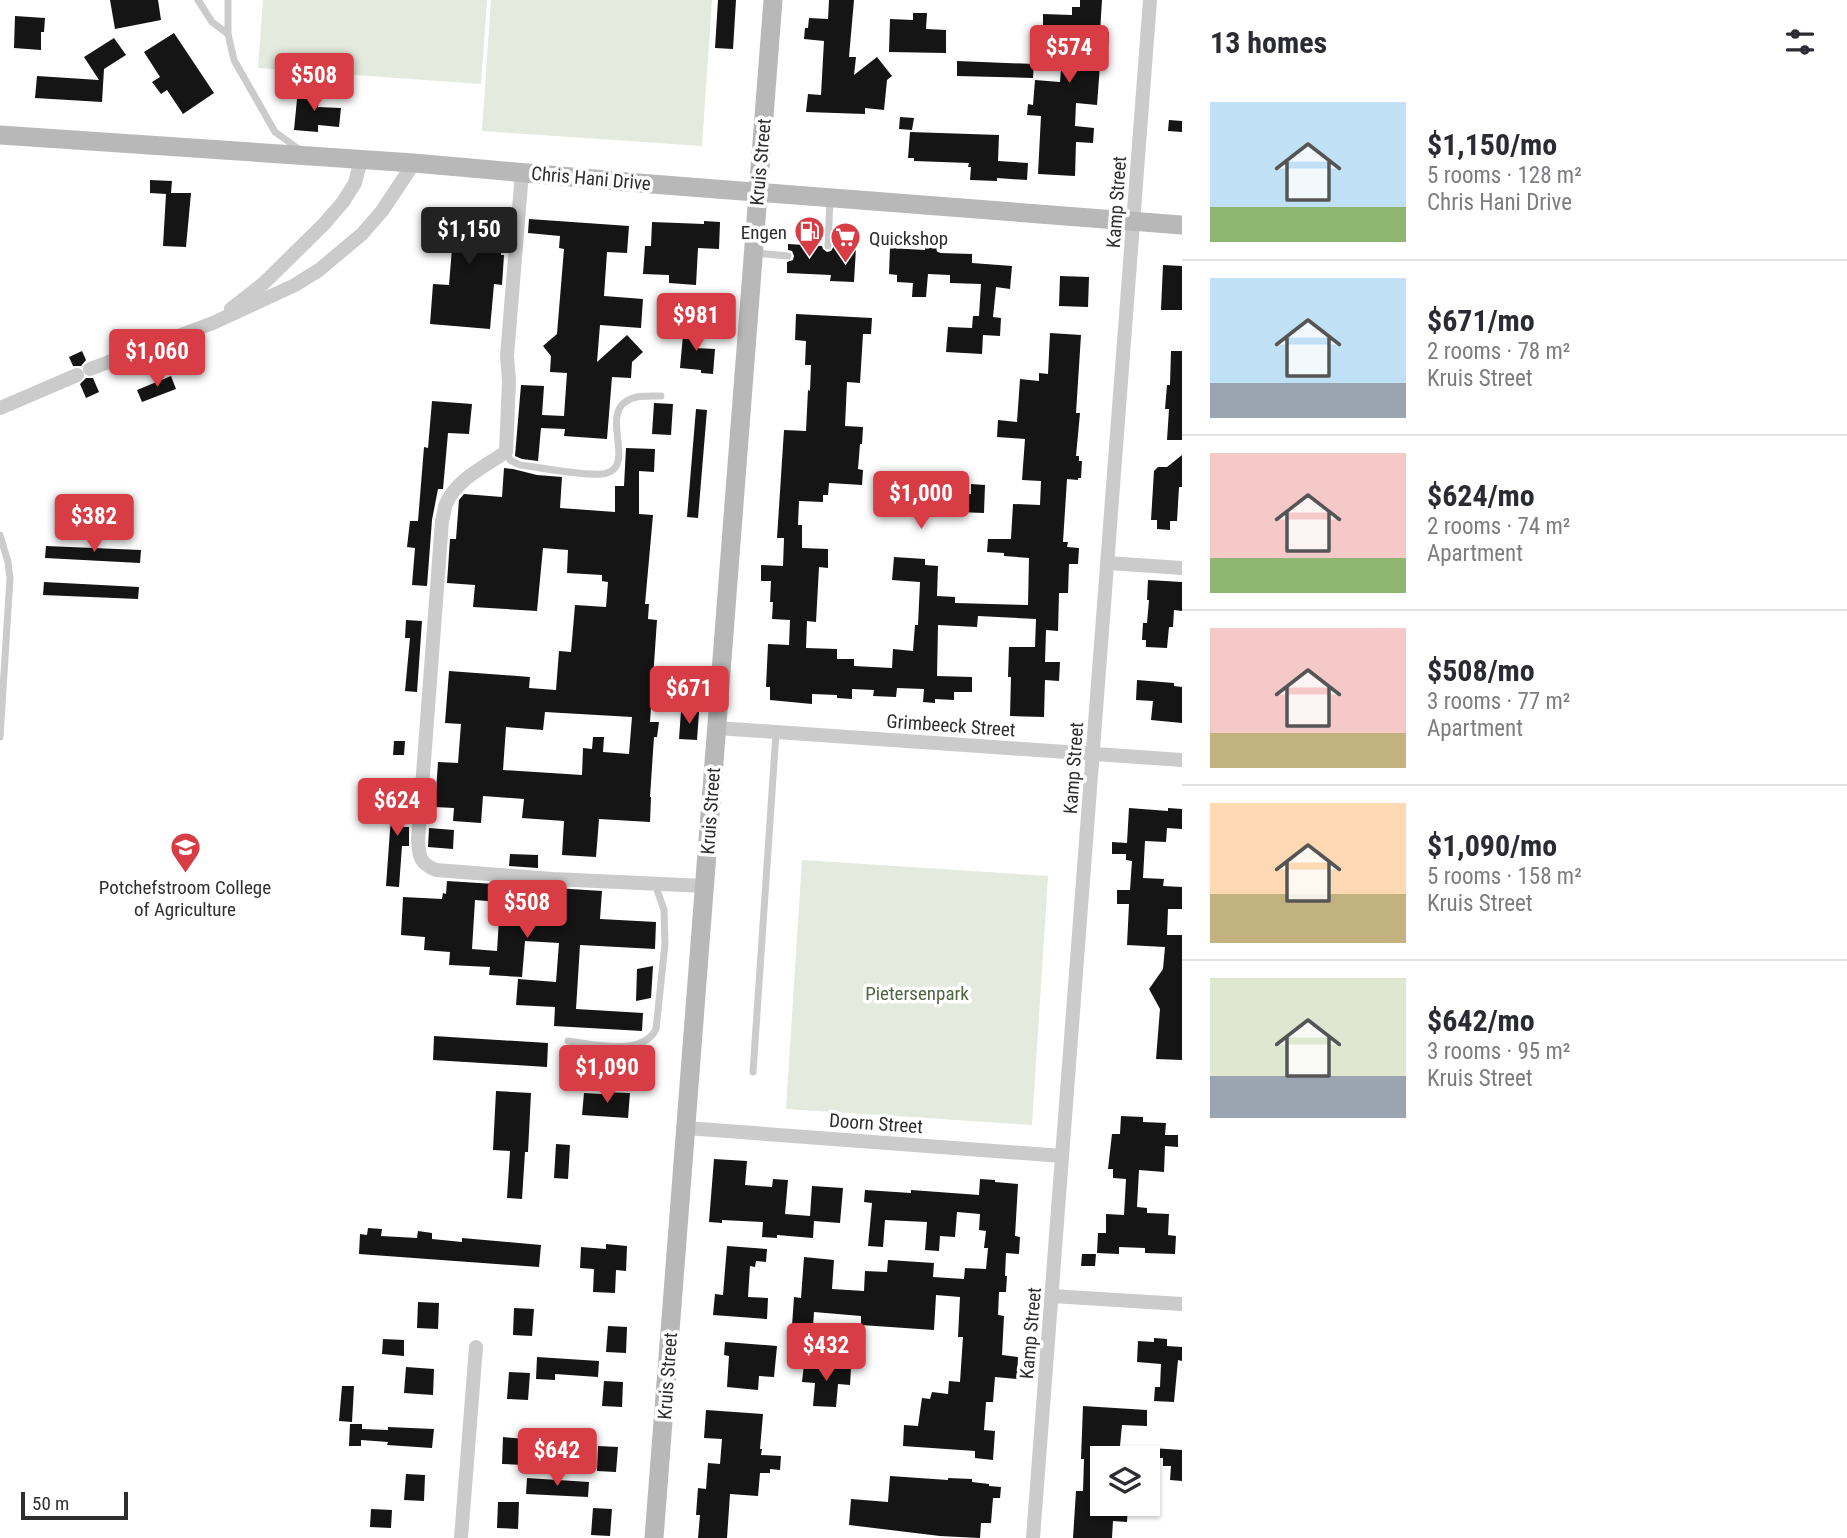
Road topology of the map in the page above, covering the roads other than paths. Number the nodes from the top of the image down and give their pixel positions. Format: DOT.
graph roads {
  1 [pos="198,0"];
  2 [pos="228,0"];
  3 [pos="773,0"];
  4 [pos="1150,0"];
  5 [pos="228,34"];
  6 [pos="0,135"];
  7 [pos="308,156"];
  8 [pos="361,160"];
  9 [pos="414,163"];
  10 [pos="522,172"];
  11 [pos="758,191"];
  12 [pos="831,197"];
  13 [pos="1133,221"];
  14 [pos="1182,225"];
  15 [pos="828,246"];
  16 [pos="754,253"];
  17 [pos="788,256"];
  18 [pos="213,323"];
  19 [pos="661,396"];
  20 [pos="0,408"];
  21 [pos="506,452"];
  22 [pos="0,535"];
  23 [pos="1108,563"];
  24 [pos="1182,568"];
  25 [pos="717,728"];
  26 [pos="776,733"];
  27 [pos="0,737"];
  28 [pos="1093,754"];
  29 [pos="1182,760"];
  30 [pos="656,884"];
  31 [pos="705,886"];
  32 [pos="568,1041"];
  33 [pos="752,1072"];
  34 [pos="686,1128"];
  35 [pos="1062,1156"];
  36 [pos="1052,1296"];
  37 [pos="1182,1304"];
  38 [pos="475,1347"];
  39 [pos="461,1538"];
  40 [pos="654,1538"];
  41 [pos="1033,1538"];
  1 -- 5 [label="lane"];
  2 -- 5 [label="lane"];
  3 -- 11 [label="street, Kruis Street"];
  4 -- 13 [label="street, Kamp Street"];
  5 -- 7 [label="lane"];
  6 -- 7 [label="street, Chris Hani Drive"];
  7 -- 8 [label="street, Chris Hani Drive"];
  8 -- 9 [label="street, Chris Hani Drive"];
  8 -- 18 [label="street"];
  9 -- 10 [label="street, Chris Hani Drive"];
  9 -- 18 [label="street"];
  10 -- 11 [label="street, Chris Hani Drive"];
  10 -- 21 [label="street"];
  11 -- 12 [label="street, Chris Hani Drive"];
  11 -- 16 [label="street, Kruis Street"];
  12 -- 13 [label="street, Chris Hani Drive"];
  12 -- 15 [label="lane"];
  13 -- 14 [label="street, Chris Hani Drive"];
  13 -- 23 [label="street, Kamp Street"];
  16 -- 17 [label="lane"];
  16 -- 25 [label="street, Kruis Street"];
  18 -- 20 [label="street"];
  19 -- 21 [label="lane"];
  21 -- 30 [label="street"];
  22 -- 27 [label="lane"];
  23 -- 24 [label="street"];
  23 -- 28 [label="street, Kamp Street"];
  25 -- 26 [label="street, Grimbeeck Street"];
  25 -- 31 [label="street, Kruis Street"];
  26 -- 28 [label="street, Grimbeeck Street"];
  26 -- 33 [label="lane"];
  28 -- 29 [label="street, Grimbeeck Street"];
  28 -- 35 [label="street, Kamp Street"];
  30 -- 31 [label="street"];
  30 -- 32 [label="lane"];
  31 -- 34 [label="street, Kruis Street"];
  34 -- 35 [label="street, Doorn Street"];
  34 -- 40 [label="street, Kruis Street"];
  35 -- 36 [label="street, Kamp Street"];
  36 -- 37 [label="street"];
  36 -- 41 [label="street, Kamp Street"];
  38 -- 39 [label="street"];
}
